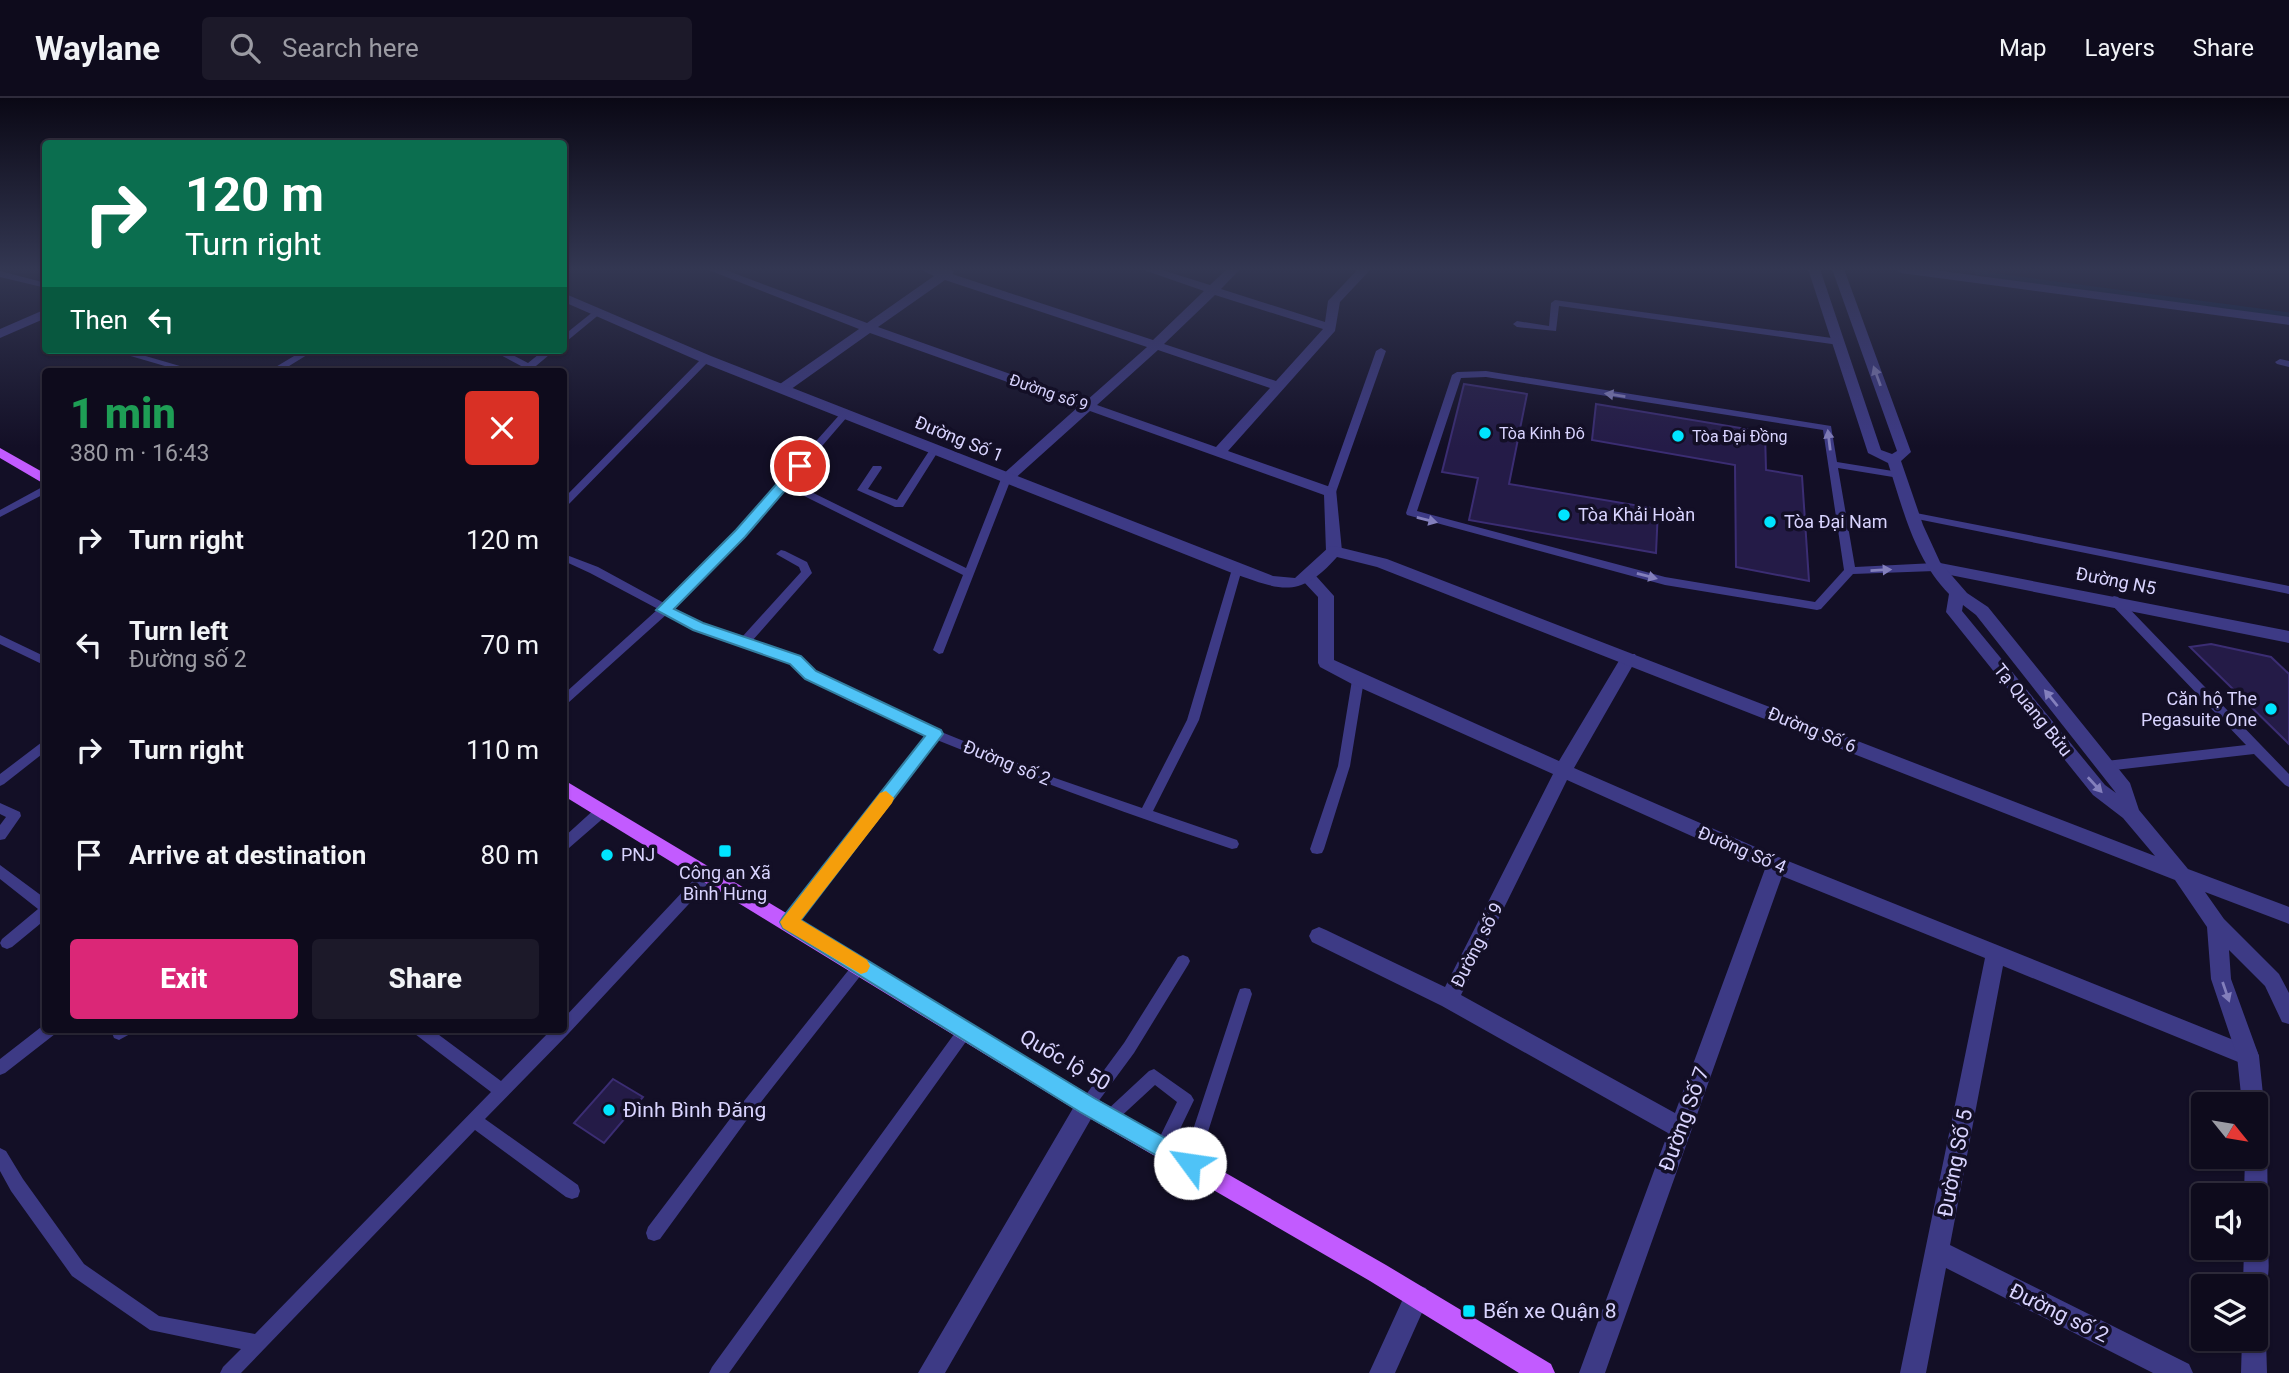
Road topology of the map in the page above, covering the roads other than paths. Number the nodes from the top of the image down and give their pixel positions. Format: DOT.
graph roads {
  1 [pos="634,328"];
  2 [pos="868,328"];
  3 [pos="869,328"];
  4 [pos="1106,328"];
  5 [pos="1172,328"];
  6 [pos="1331,328"];
  7 [pos="1741,328"];
  8 [pos="1834,328"];
  9 [pos="1859,328"];
  10 [pos="1839,342"];
  11 [pos="1155,346"];
  12 [pos="1381,351"];
  13 [pos="130,354"];
  14 [pos="303,354"];
  15 [pos="503,354"];
  16 [pos="545,354"];
  17 [pos="706,359"];
  18 [pos="181,368"];
  19 [pos="279,368"];
  20 [pos="525,368"];
  21 [pos="528,368"];
  22 [pos="1278,386"];
  23 [pos="782,389"];
  24 [pos="1089,406"];
  25 [pos="845,414"];
  26 [pos="934,450"];
  27 [pos="0,452"];
  28 [pos="1219,452"];
  29 [pos="1832,464"];
  30 [pos="877,468"];
  31 [pos="1897,468"];
  32 [pos="42,478"];
  33 [pos="1006,479"];
  34 [pos="785,483"];
  35 [pos="42,490"];
  36 [pos="1331,492"];
  37 [pos="567,500"];
  38 [pos="0,514"];
  39 [pos="1912,515"];
  40 [pos="1334,551"];
  41 [pos="781,554"];
  42 [pos="567,558"];
  43 [pos="1935,567"];
  44 [pos="1237,569"];
  45 [pos="1850,571"];
  46 [pos="967,573"];
  47 [pos="1310,580"];
  48 [pos="2289,590"];
  49 [pos="1956,596"];
  50 [pos="2114,600"];
  51 [pos="664,610"];
  52 [pos="2289,637"];
  53 [pos="0,639"];
  54 [pos="745,641"];
  55 [pos="939,650"];
  56 [pos="1629,658"];
  57 [pos="42,660"];
  58 [pos="1358,680"];
  59 [pos="567,697"];
  60 [pos="935,734"];
  61 [pos="42,749"];
  62 [pos="2257,749"];
  63 [pos="2106,766"];
  64 [pos="1563,771"];
  65 [pos="0,781"];
  66 [pos="2289,782"];
  67 [pos="567,789"];
  68 [pos="0,808"];
  69 [pos="602,811"];
  70 [pos="2130,813"];
  71 [pos="1145,816"];
  72 [pos="0,835"];
  73 [pos="567,841"];
  74 [pos="1232,844"];
  75 [pos="1317,849"];
  76 [pos="1776,865"];
  77 [pos="0,871"];
  78 [pos="708,874"];
  79 [pos="2184,877"];
  80 [pos="42,906"];
  81 [pos="42,912"];
  82 [pos="2289,916"];
  83 [pos="789,922"];
  84 [pos="2217,925"];
  85 [pos="1319,936"];
  86 [pos="7,943"];
  87 [pos="1996,952"];
  88 [pos="1183,961"];
  89 [pos="860,966"];
  90 [pos="1245,993"];
  91 [pos="1450,999"];
  92 [pos="2289,1015"];
  93 [pos="567,1024"];
  94 [pos="965,1031"];
  95 [pos="45,1033"];
  96 [pos="425,1033"];
  97 [pos="558,1033"];
  98 [pos="2248,1056"];
  99 [pos="0,1068"];
  100 [pos="503,1092"];
  101 [pos="2252,1092"];
  102 [pos="1087,1105"];
  103 [pos="1111,1116"];
  104 [pos="475,1121"];
  105 [pos="1681,1128"];
  106 [pos="1163,1147"];
  107 [pos="0,1156"];
  108 [pos="1190,1163"];
  109 [pos="572,1191"];
  110 [pos="653,1233"];
  111 [pos="1938,1252"];
  112 [pos="1417,1297"];
  113 [pos="257,1343"];
  114 [pos="2254,1351"];
  115 [pos="229,1373"];
  116 [pos="718,1373"];
  117 [pos="932,1373"];
  118 [pos="1382,1373"];
  119 [pos="1542,1373"];
  120 [pos="1592,1373"];
  121 [pos="1913,1373"];
  122 [pos="2180,1373"];
  123 [pos="2254,1373"];
  1 -- 17 [label="street, Đường Số 1"];
  2 -- 23 [label="street"];
  3 -- 24 [label="street, Đường số 9"];
  4 -- 11 [label="street"];
  5 -- 11 [label="street"];
  6 -- 22 [label="street"];
  7 -- 10 [label="lane"];
  8 -- 10 [label="street"];
  31 -- 9 [label="street, Tạ Quang Bửu, one-way"];
  10 -- 31 [label="street"];
  11 -- 22 [label="street"];
  11 -- 24 [label="street"];
  12 -- 36 [label="lane"];
  13 -- 18 [label="lane"];
  14 -- 19 [label="lane"];
  15 -- 20 [label="lane"];
  16 -- 21 [label="lane"];
  17 -- 23 [label="street, Đường Số 1"];
  17 -- 37 [label="lane"];
  22 -- 28 [label="street"];
  23 -- 25 [label="street, Đường Số 1"];
  24 -- 28 [label="street, Đường số 9"];
  24 -- 33 [label="street"];
  25 -- 26 [label="street, Đường Số 1"];
  25 -- 34 [label="lane"];
  26 -- 30 [label="lane"];
  26 -- 33 [label="street, Đường Số 1"];
  27 -- 32 [label="main road"];
  28 -- 36 [label="street, Đường số 9"];
  29 -- 31 [label="lane"];
  29 -- 45 [label="lane"];
  29 -- 45 [label="lane, one-way"];
  31 -- 39 [label="street, Tạ Quang Bửu"];
  33 -- 44 [label="street, Đường Số 1"];
  33 -- 46 [label="lane"];
  34 -- 46 [label="lane"];
  34 -- 51 [label="lane"];
  35 -- 38 [label="lane"];
  36 -- 40 [label="street"];
  39 -- 43 [label="street, Tạ Quang Bửu"];
  39 -- 48 [label="lane"];
  40 -- 47 [label="street"];
  40 -- 56 [label="street, Đường Số 6"];
  41 -- 54 [label="lane"];
  42 -- 51 [label="lane, Đường số 2"];
  45 -- 43 [label="lane, one-way"];
  43 -- 49 [label="street, Tạ Quang Bửu"];
  43 -- 50 [label="street, Đường N5"];
  44 -- 47 [label="street, Đường Số 1"];
  44 -- 71 [label="lane"];
  46 -- 55 [label="lane"];
  47 -- 58 [label="street, Đường Số 4"];
  63 -- 49 [label="street, Tạ Quang Bửu, one-way"];
  49 -- 70 [label="street, Tạ Quang Bửu, one-way"];
  50 -- 52 [label="street, Đường N5"];
  50 -- 62 [label="lane"];
  51 -- 54 [label="lane, Đường số 2"];
  51 -- 59 [label="lane"];
  53 -- 57 [label="lane"];
  54 -- 60 [label="lane, Đường số 2"];
  56 -- 64 [label="street, Đường số 9"];
  56 -- 79 [label="street, Đường Số 6"];
  58 -- 64 [label="street, Đường Số 4"];
  58 -- 75 [label="lane"];
  60 -- 71 [label="lane, Đường số 2"];
  60 -- 83 [label="lane"];
  61 -- 65 [label="lane"];
  62 -- 63 [label="lane"];
  62 -- 66 [label="lane"];
  63 -- 70 [label="street, Tạ Quang Bửu"];
  64 -- 76 [label="street, Đường Số 4"];
  64 -- 91 [label="street, Đường số 9"];
  67 -- 69 [label="main road, Quốc lộ 50"];
  68 -- 72 [label="lane"];
  69 -- 73 [label="lane"];
  69 -- 78 [label="main road, Quốc lộ 50"];
  70 -- 79 [label="street, Tạ Quang Bửu"];
  71 -- 74 [label="lane, Đường số 2"];
  76 -- 87 [label="street, Đường Số 4"];
  76 -- 105 [label="street, Đường Số 7"];
  77 -- 80 [label="lane"];
  78 -- 83 [label="main road, Quốc lộ 50"];
  78 -- 93 [label="lane"];
  79 -- 82 [label="street, Đường Số 6"];
  79 -- 84 [label="street, Tạ Quang Bửu"];
  81 -- 86 [label="lane"];
  83 -- 89 [label="main road, Quốc lộ 50"];
  84 -- 92 [label="street, Tạ Quang Bửu"];
  84 -- 98 [label="street, one-way"];
  85 -- 91 [label="street"];
  87 -- 98 [label="street, Đường Số 4"];
  87 -- 111 [label="street, Đường Số 5"];
  88 -- 102 [label="lane"];
  89 -- 94 [label="main road, Quốc lộ 50"];
  89 -- 110 [label="lane"];
  90 -- 108 [label="lane"];
  91 -- 105 [label="street, Đường số 9"];
  94 -- 102 [label="main road, Quốc lộ 50"];
  94 -- 116 [label="lane"];
  95 -- 99 [label="lane"];
  96 -- 100 [label="lane"];
  97 -- 100 [label="lane"];
  98 -- 101 [label="street"];
  100 -- 104 [label="lane"];
  102 -- 103 [label="main road, Quốc lộ 50"];
  102 -- 117 [label="street"];
  103 -- 106 [label="main road, Quốc lộ 50"];
  103 -- 106 [label="lane"];
  104 -- 109 [label="lane"];
  104 -- 113 [label="lane"];
  105 -- 120 [label="street, Đường Số 7"];
  106 -- 108 [label="main road, Quốc lộ 50"];
  107 -- 113 [label="lane"];
  108 -- 112 [label="main road, Quốc lộ 50"];
  111 -- 121 [label="street, Đường Số 5"];
  111 -- 122 [label="street, Đường số 2"];
  112 -- 118 [label="street"];
  112 -- 119 [label="main road, Quốc lộ 50"];
  113 -- 115 [label="lane"];
  114 -- 123 [label="street"];
}
